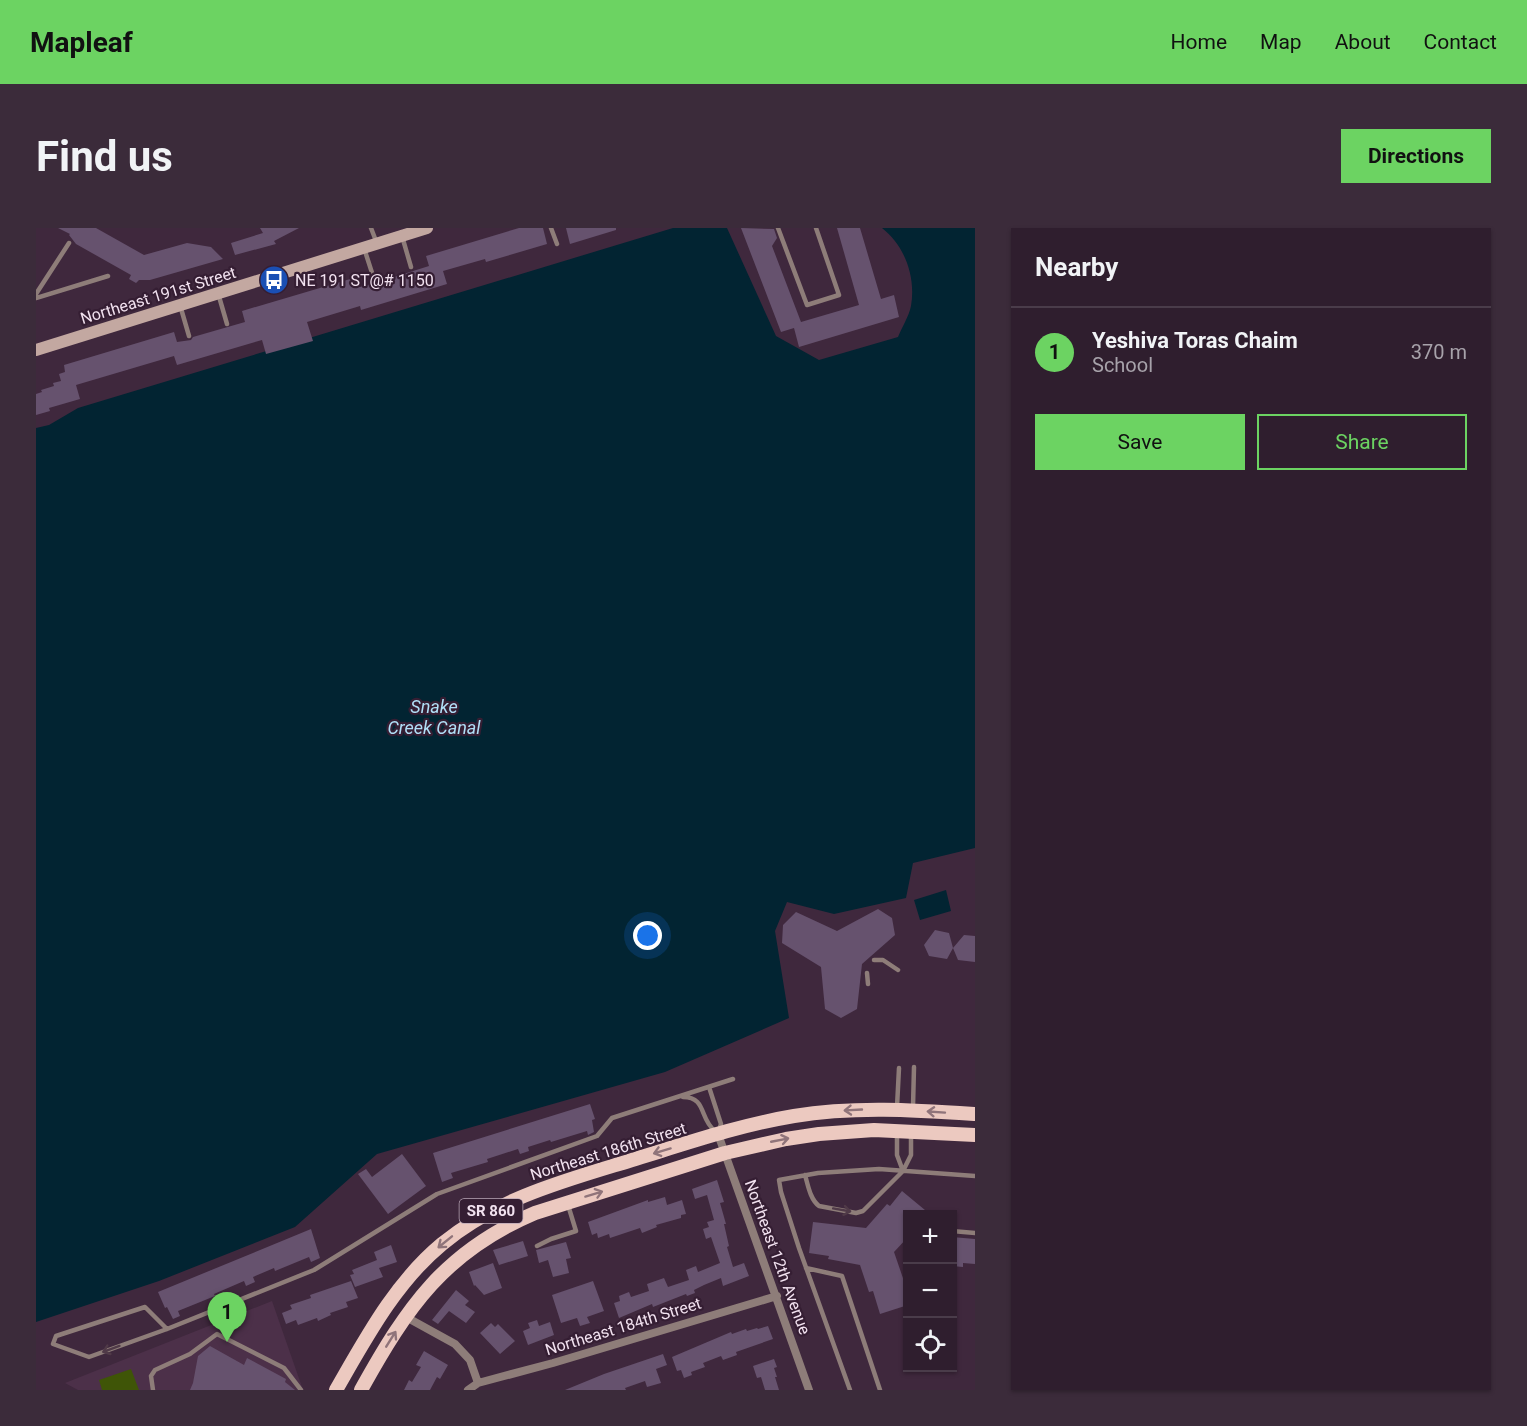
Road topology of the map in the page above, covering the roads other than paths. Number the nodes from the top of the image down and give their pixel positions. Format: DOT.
graph roads {
  1 [pos="371,228"];
  2 [pos="427,228"];
  3 [pos="551,228"];
  4 [pos="778,228"];
  5 [pos="816,228"];
  6 [pos="405,233"];
  7 [pos="69,243"];
  8 [pos="556,244"];
  9 [pos="370,246"];
  10 [pos="411,267"];
  11 [pos="108,276"];
  12 [pos="374,279"];
  13 [pos="218,293"];
  14 [pos="36,296"];
  15 [pos="180,305"];
  16 [pos="227,324"];
  17 [pos="189,336"];
  18 [pos="36,350"];
  19 [pos="874,960"];
  20 [pos="898,970"];
  21 [pos="867,973"];
  22 [pos="868,984"];
  23 [pos="914,1067"];
  24 [pos="899,1068"];
  25 [pos="733,1079"];
  26 [pos="709,1087"];
  27 [pos="677,1096"];
  28 [pos="897,1110"];
  29 [pos="912,1110"];
  30 [pos="975,1114"];
  31 [pos="897,1130"];
  32 [pos="911,1131"];
  33 [pos="718,1134"];
  34 [pos="975,1135"];
  35 [pos="725,1153"];
  36 [pos="901,1173"];
  37 [pos="805,1175"];
  38 [pos="975,1176"];
  39 [pos="567,1202"];
  40 [pos="957,1231"];
  41 [pos="975,1233"];
  42 [pos="537,1246"];
  43 [pos="806,1268"];
  44 [pos="777,1296"];
  45 [pos="406,1317"];
  46 [pos="166,1329"];
  47 [pos="478,1383"];
  48 [pos="153,1390"];
  49 [pos="301,1390"];
  50 [pos="336,1390"];
  51 [pos="361,1390"];
  52 [pos="468,1390"];
  53 [pos="809,1390"];
  54 [pos="850,1390"];
  55 [pos="880,1390"];
  1 -- 9 [label="lane"];
  2 -- 6 [label="street, Northeast 191st Street"];
  3 -- 8 [label="lane"];
  4 -- 5 [label="lane"];
  6 -- 9 [label="street, Northeast 191st Street"];
  6 -- 10 [label="lane"];
  7 -- 14 [label="lane"];
  9 -- 12 [label="lane"];
  9 -- 13 [label="street, Northeast 191st Street"];
  11 -- 14 [label="lane"];
  13 -- 15 [label="street, Northeast 191st Street"];
  13 -- 16 [label="lane"];
  15 -- 17 [label="lane"];
  15 -- 18 [label="street, Northeast 191st Street"];
  19 -- 20 [label="lane"];
  21 -- 22 [label="lane"];
  23 -- 29 [label="lane"];
  24 -- 28 [label="lane"];
  25 -- 26 [label="lane"];
  26 -- 27 [label="lane"];
  26 -- 33 [label="lane"];
  27 -- 33 [label="lane"];
  27 -- 46 [label="lane"];
  28 -- 29 [label="main road, Northeast 186th Street / SR 860"];
  28 -- 31 [label="main road"];
  28 -- 33 [label="main road, Northeast 186th Street / SR 860, one-way"];
  30 -- 29 [label="main road, Northeast 186th Street / SR 860, one-way"];
  29 -- 32 [label="main road"];
  31 -- 32 [label="main road, SR 860"];
  35 -- 31 [label="main road, SR 860, one-way"];
  31 -- 36 [label="lane"];
  32 -- 34 [label="main road, SR 860"];
  32 -- 36 [label="lane"];
  33 -- 35 [label="street, Northeast 12th Avenue"];
  33 -- 50 [label="main road, Northeast 186th Street / SR 860, one-way"];
  39 -- 35 [label="main road, SR 860, one-way"];
  35 -- 44 [label="street, Northeast 12th Avenue"];
  36 -- 37 [label="lane"];
  37 -- 36 [label="lane, one-way"];
  36 -- 38 [label="lane"];
  37 -- 43 [label="lane"];
  39 -- 42 [label="lane"];
  39 -- 45 [label="main road, SR 860"];
  40 -- 41 [label="lane"];
  43 -- 54 [label="lane"];
  43 -- 55 [label="lane"];
  44 -- 47 [label="street, Northeast 184th Street"];
  44 -- 53 [label="street, Northeast 12th Avenue"];
  45 -- 47 [label="street"];
  51 -- 45 [label="main road, SR 860, one-way"];
  46 -- 46 [label="lane, one-way"];
  47 -- 52 [label="street"];
  48 -- 49 [label="lane"];
}
